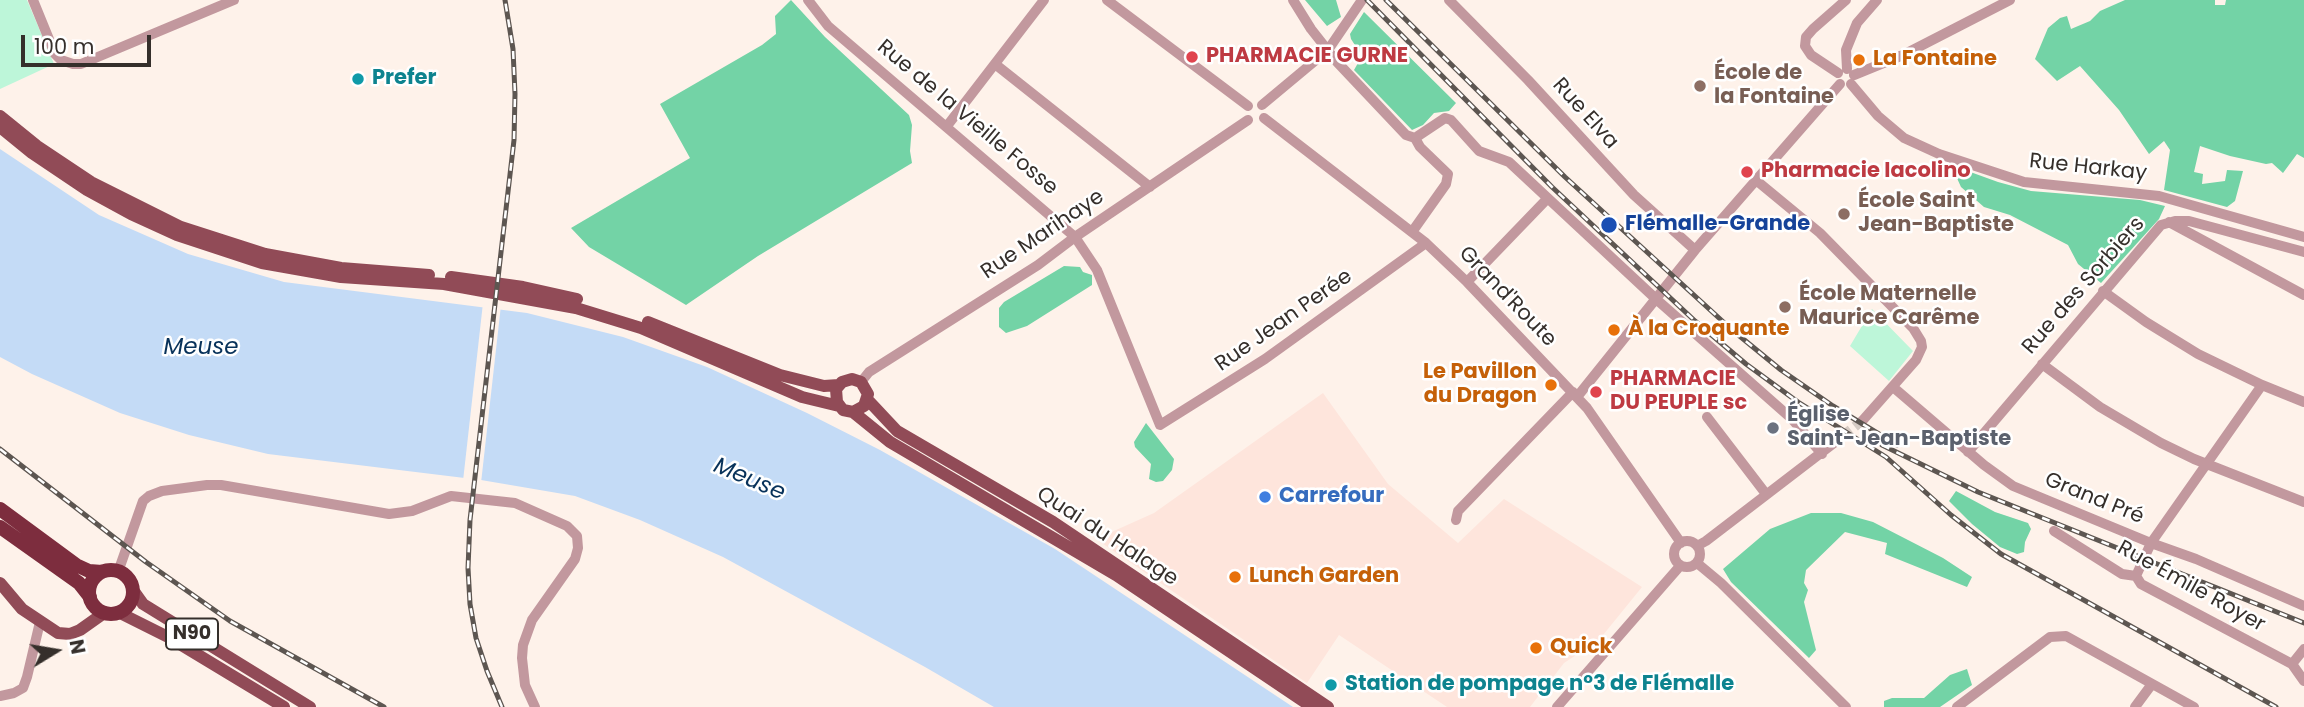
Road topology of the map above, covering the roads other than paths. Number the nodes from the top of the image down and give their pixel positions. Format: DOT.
graph roads {
  1 [pos="33,0"];
  2 [pos="234,0"];
  3 [pos="808,0"];
  4 [pos="1044,0"];
  5 [pos="1107,0"];
  6 [pos="1293,0"];
  7 [pos="1362,0"];
  8 [pos="1449,0"];
  9 [pos="1846,0"];
  10 [pos="1877,0"];
  11 [pos="2010,0"];
  12 [pos="1328,50"];
  13 [pos="995,64"];
  14 [pos="1848,75"];
  15 [pos="1262,105"];
  16 [pos="1248,106"];
  17 [pos="0,116"];
  18 [pos="1264,118"];
  19 [pos="1248,120"];
  20 [pos="947,126"];
  21 [pos="0,127"];
  22 [pos="1415,138"];
  23 [pos="1757,181"];
  24 [pos="1150,187"];
  25 [pos="1548,198"];
  26 [pos="2169,222"];
  27 [pos="1412,232"];
  28 [pos="1075,237"];
  29 [pos="2304,237"];
  30 [pos="1426,243"];
  31 [pos="1695,250"];
  32 [pos="2304,252"];
  33 [pos="1467,282"];
  34 [pos="2103,291"];
  35 [pos="2304,295"];
  36 [pos="1656,299"];
  37 [pos="2042,364"];
  38 [pos="861,382"];
  39 [pos="839,385"];
  40 [pos="2262,385"];
  41 [pos="1893,387"];
  42 [pos="1575,395"];
  43 [pos="867,398"];
  44 [pos="2304,402"];
  45 [pos="839,406"];
  46 [pos="853,412"];
  47 [pos="1707,417"];
  48 [pos="1863,420"];
  49 [pos="1160,425"];
  50 [pos="1843,436"];
  51 [pos="1968,452"];
  52 [pos="1822,454"];
  53 [pos="2206,463"];
  54 [pos="1766,494"];
  55 [pos="2304,502"];
  56 [pos="0,509"];
  57 [pos="1456,520"];
  58 [pos="0,527"];
  59 [pos="2054,531"];
  60 [pos="1681,543"];
  61 [pos="2151,543"];
  62 [pos="1697,546"];
  63 [pos="1696,563"];
  64 [pos="1680,566"];
  65 [pos="102,572"];
  66 [pos="118,572"];
  67 [pos="2136,576"];
  68 [pos="0,583"];
  69 [pos="133,590"];
  70 [pos="95,605"];
  71 [pos="2304,606"];
  72 [pos="120,612"];
  73 [pos="40,622"];
  74 [pos="2304,649"];
  75 [pos="2292,664"];
  76 [pos="2304,681"];
  77 [pos="2152,684"];
  78 [pos="0,696"];
  79 [pos="284,707"];
  80 [pos="310,707"];
  81 [pos="535,707"];
  82 [pos="1312,707"];
  83 [pos="1328,707"];
  84 [pos="1557,707"];
  85 [pos="1846,707"];
  86 [pos="1957,707"];
  87 [pos="2135,707"];
  88 [pos="2194,707"];
  1 -- 2 [label="street"];
  3 -- 20 [label="street, Rue de la Vieille Fosse"];
  4 -- 13 [label="street"];
  5 -- 16 [label="street"];
  6 -- 12 [label="street"];
  7 -- 12 [label="street"];
  8 -- 31 [label="street, Rue Elva"];
  9 -- 14 [label="street, Rue Harkay"];
  10 -- 14 [label="street"];
  11 -- 14 [label="street"];
  12 -- 15 [label="street"];
  12 -- 22 [label="street"];
  13 -- 20 [label="street"];
  13 -- 24 [label="street"];
  14 -- 23 [label="street"];
  14 -- 29 [label="street, Rue Harkay"];
  15 -- 16 [label="street"];
  15 -- 18 [label="street"];
  16 -- 19 [label="street"];
  17 -- 39 [label="main road"];
  18 -- 19 [label="street"];
  18 -- 27 [label="street, Grand'Route"];
  19 -- 24 [label="street, Rue Marihaye"];
  20 -- 28 [label="street, Rue de la Vieille Fosse"];
  21 -- 45 [label="main road"];
  22 -- 25 [label="street"];
  22 -- 27 [label="street"];
  23 -- 31 [label="street"];
  23 -- 41 [label="street"];
  24 -- 28 [label="street, Rue Marihaye"];
  25 -- 33 [label="street"];
  25 -- 36 [label="street"];
  26 -- 32 [label="street, Rue des Sorbiers"];
  26 -- 34 [label="street, Rue des Sorbiers"];
  26 -- 35 [label="street"];
  27 -- 30 [label="street, Grand'Route"];
  28 -- 38 [label="street, Rue Marihaye"];
  28 -- 49 [label="street, Rue de la Vieille Fosse"];
  30 -- 33 [label="street, Grand'Route"];
  30 -- 49 [label="street, Rue Jean Perée"];
  31 -- 36 [label="street"];
  33 -- 42 [label="street, Grand'Route"];
  34 -- 37 [label="street, Rue des Sorbiers"];
  34 -- 40 [label="street"];
  36 -- 42 [label="street"];
  36 -- 52 [label="street"];
  37 -- 51 [label="street, Rue des Sorbiers"];
  37 -- 53 [label="street"];
  38 -- 39 [label="main road"];
  38 -- 43 [label="main road"];
  39 -- 45 [label="main road"];
  40 -- 44 [label="street"];
  40 -- 53 [label="street"];
  41 -- 48 [label="street"];
  41 -- 51 [label="street, Grand Pré"];
  42 -- 57 [label="street"];
  42 -- 60 [label="street, Grand'Route"];
  43 -- 46 [label="main road"];
  43 -- 83 [label="main road, Quai du Halage"];
  45 -- 46 [label="main road"];
  46 -- 82 [label="main road, Quai du Halage"];
  47 -- 54 [label="street"];
  50 -- 52 [label="street"];
  51 -- 61 [label="street, Grand Pré"];
  52 -- 54 [label="street"];
  53 -- 55 [label="street"];
  53 -- 61 [label="street"];
  54 -- 62 [label="street"];
  56 -- 65 [label="highway"];
  58 -- 70 [label="highway"];
  59 -- 67 [label="street, Rue Émile Royer"];
  60 -- 62 [label="street"];
  60 -- 64 [label="street"];
  61 -- 67 [label="street"];
  61 -- 71 [label="street, Grand Pré"];
  62 -- 63 [label="street"];
  63 -- 64 [label="street"];
  63 -- 85 [label="street"];
  64 -- 84 [label="street"];
  65 -- 66 [label="highway"];
  65 -- 70 [label="highway"];
  66 -- 69 [label="highway"];
  66 -- 81 [label="street"];
  67 -- 75 [label="street, Rue Émile Royer"];
  68 -- 73 [label="main road"];
  69 -- 72 [label="highway"];
  69 -- 80 [label="main road, N90"];
  70 -- 72 [label="highway"];
  70 -- 73 [label="main road"];
  72 -- 79 [label="main road, N90"];
  73 -- 78 [label="street"];
  74 -- 75 [label="street"];
  75 -- 76 [label="street, Rue Émile Royer"];
  77 -- 86 [label="street"];
  77 -- 87 [label="street"];
  77 -- 88 [label="street"];
}
